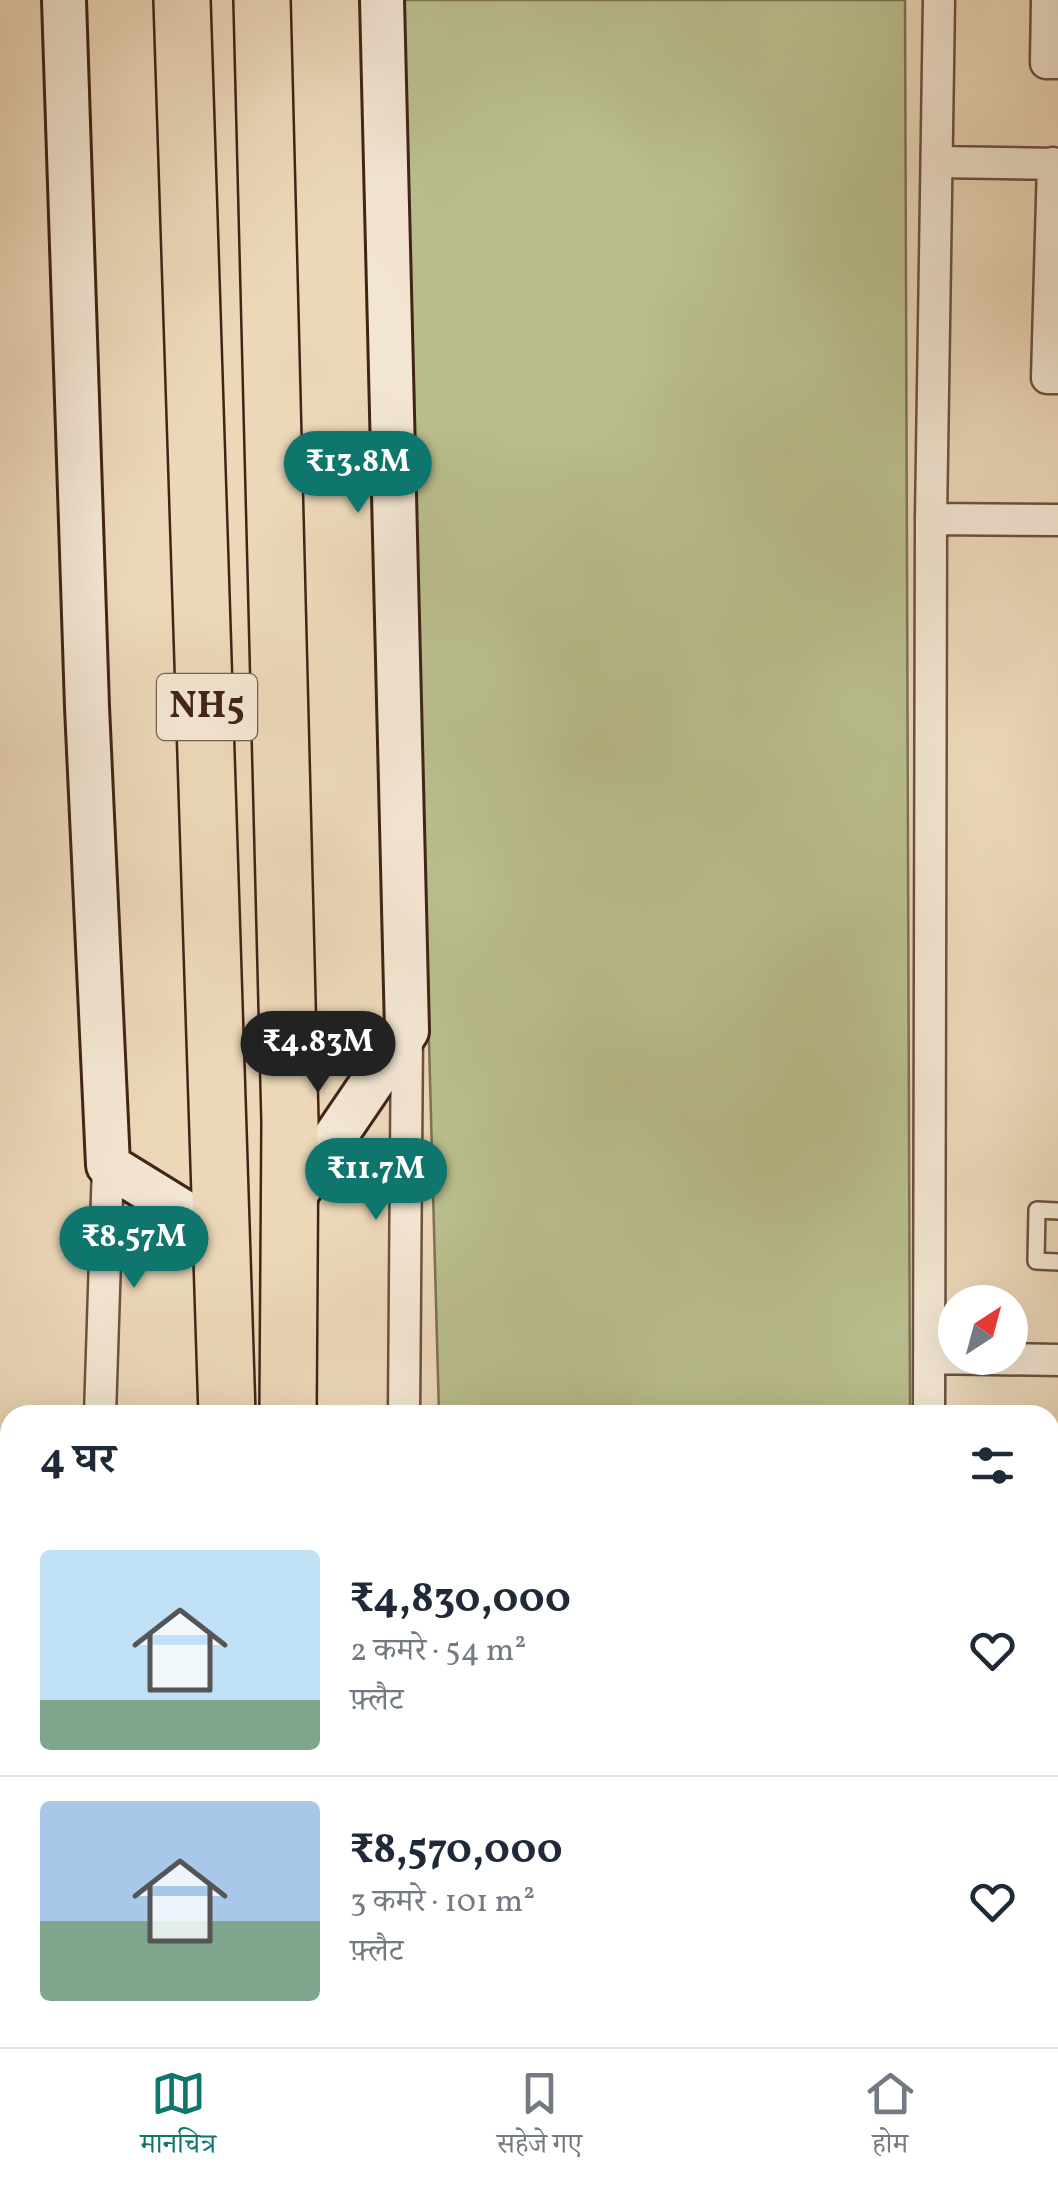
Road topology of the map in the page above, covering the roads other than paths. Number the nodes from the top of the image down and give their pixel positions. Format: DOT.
graph roads {
  1 [pos="64,0"];
  2 [pos="182,0"];
  3 [pos="262,0"];
  4 [pos="382,0"];
  5 [pos="939,0"];
  6 [pos="1046,0"];
  7 [pos="1058,63"];
  8 [pos="938,162"];
  9 [pos="1056,164"];
  10 [pos="1054,290"];
  11 [pos="1058,378"];
  12 [pos="931,519"];
  13 [pos="1058,520"];
  14 [pos="406,1031"];
  15 [pos="108,1164"];
  16 [pos="290,1202"];
  17 [pos="1058,1211"];
  18 [pos="223,1236"];
  19 [pos="1058,1262"];
  20 [pos="929,1358"];
  21 [pos="1058,1360"];
  22 [pos="100,1405"];
  23 [pos="225,1405"];
  24 [pos="292,1405"];
  25 [pos="404,1405"];
  26 [pos="930,1405"];
  1 -- 15 [label="street"];
  2 -- 18 [label="highway, NH5"];
  3 -- 16 [label="highway, NH5"];
  4 -- 14 [label="street"];
  5 -- 8 [label="street"];
  6 -- 7 [label="street"];
  8 -- 9 [label="street"];
  8 -- 12 [label="street"];
  9 -- 10 [label="street"];
  10 -- 11 [label="street"];
  12 -- 13 [label="street"];
  12 -- 20 [label="street"];
  14 -- 16 [label="street"];
  14 -- 25 [label="street"];
  15 -- 18 [label="street"];
  15 -- 22 [label="street"];
  16 -- 24 [label="highway, NH5"];
  17 -- 19 [label="lane"];
  18 -- 23 [label="highway, NH5"];
  20 -- 21 [label="street"];
  20 -- 26 [label="street"];
}
